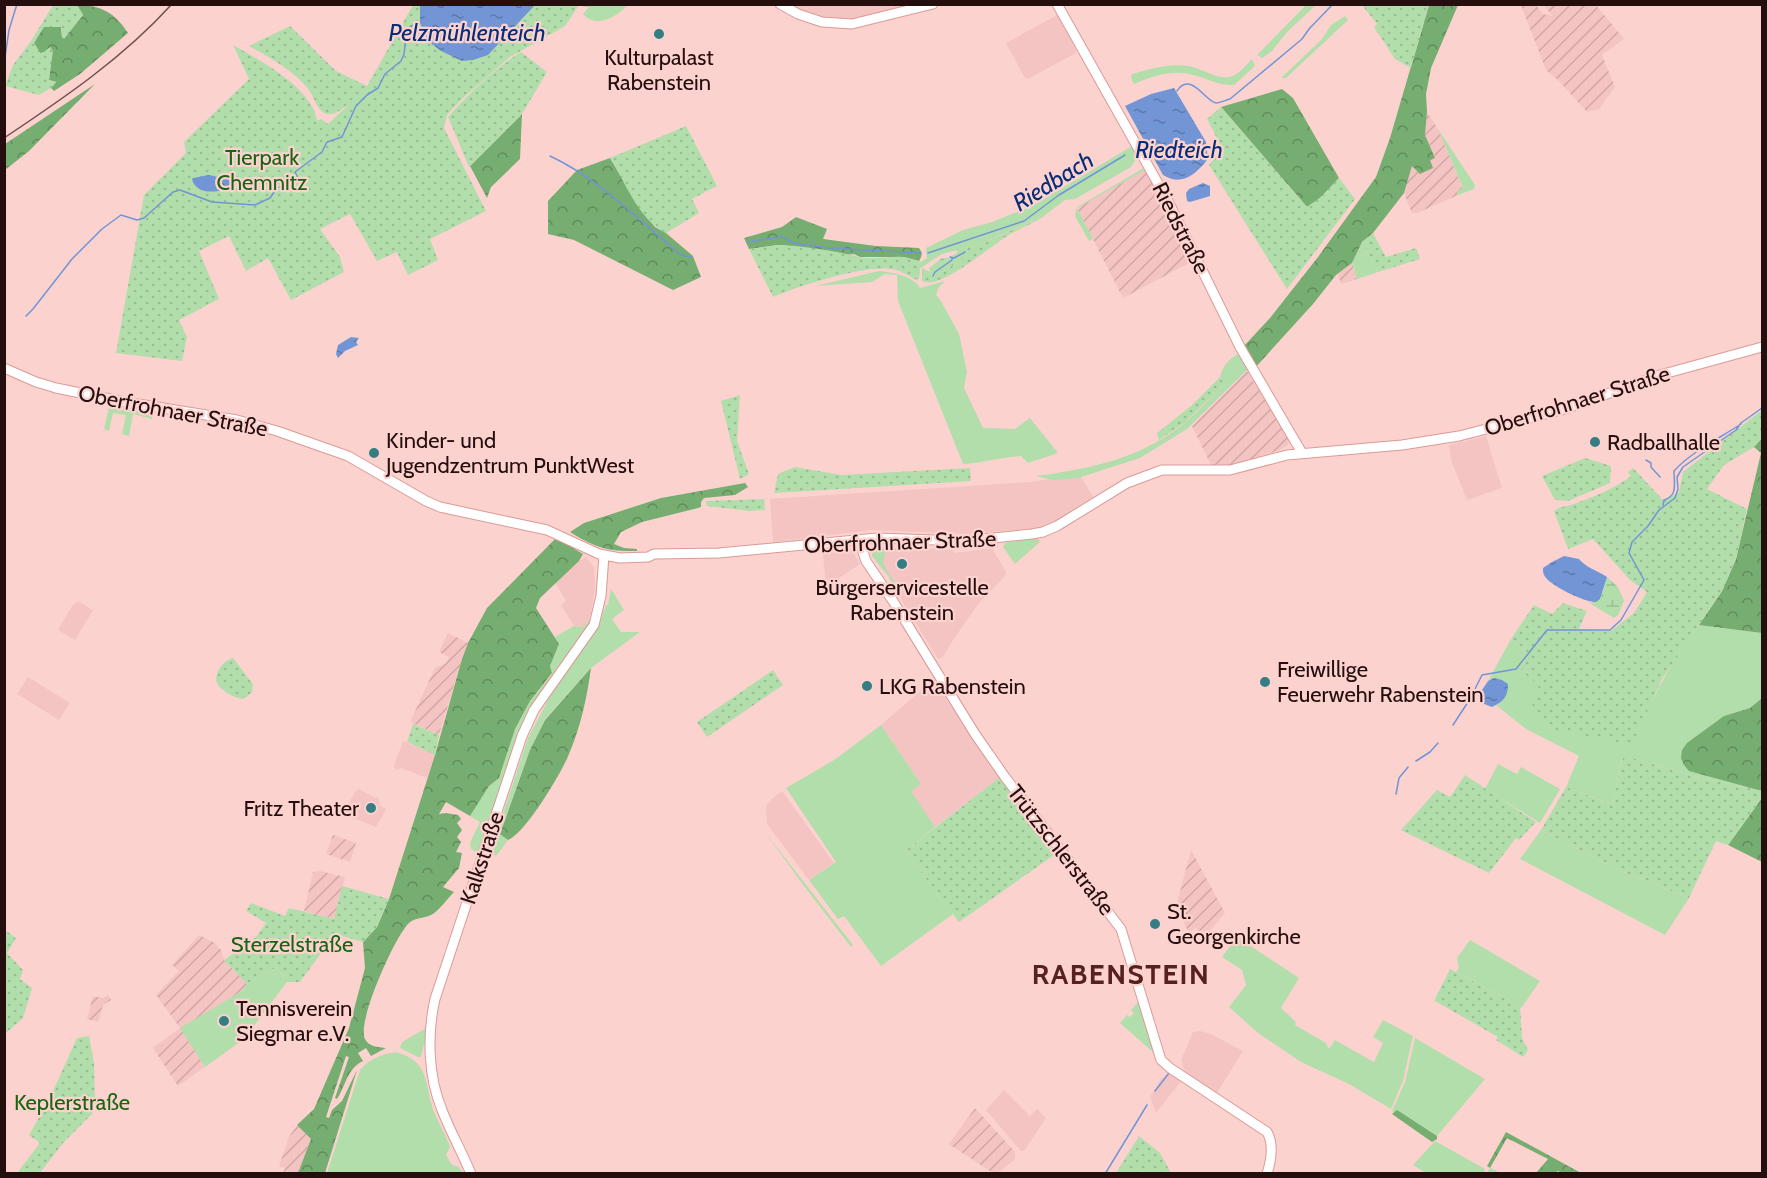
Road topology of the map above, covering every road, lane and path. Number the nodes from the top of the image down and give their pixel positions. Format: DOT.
graph roads {
  1 [pos="780,4"];
  2 [pos="933,4"];
  3 [pos="1057,4"];
  4 [pos="1762,347"];
  5 [pos="4,368"];
  6 [pos="1302,453"];
  7 [pos="859,540"];
  8 [pos="604,555"];
  9 [pos="471,1173"];
  10 [pos="1267,1173"];
  1 -- 2 [label="main road"];
  3 -- 6 [label="main road, Riedstraße"];
  4 -- 6 [label="main road, Oberfrohnaer Straße"];
  5 -- 8 [label="main road, Oberfrohnaer Straße"];
  6 -- 7 [label="main road, Oberfrohnaer Straße"];
  7 -- 8 [label="main road, Oberfrohnaer Straße"];
  7 -- 10 [label="main road, Trützschlerstraße"];
  8 -- 9 [label="main road, Kalkstraße"];
}
